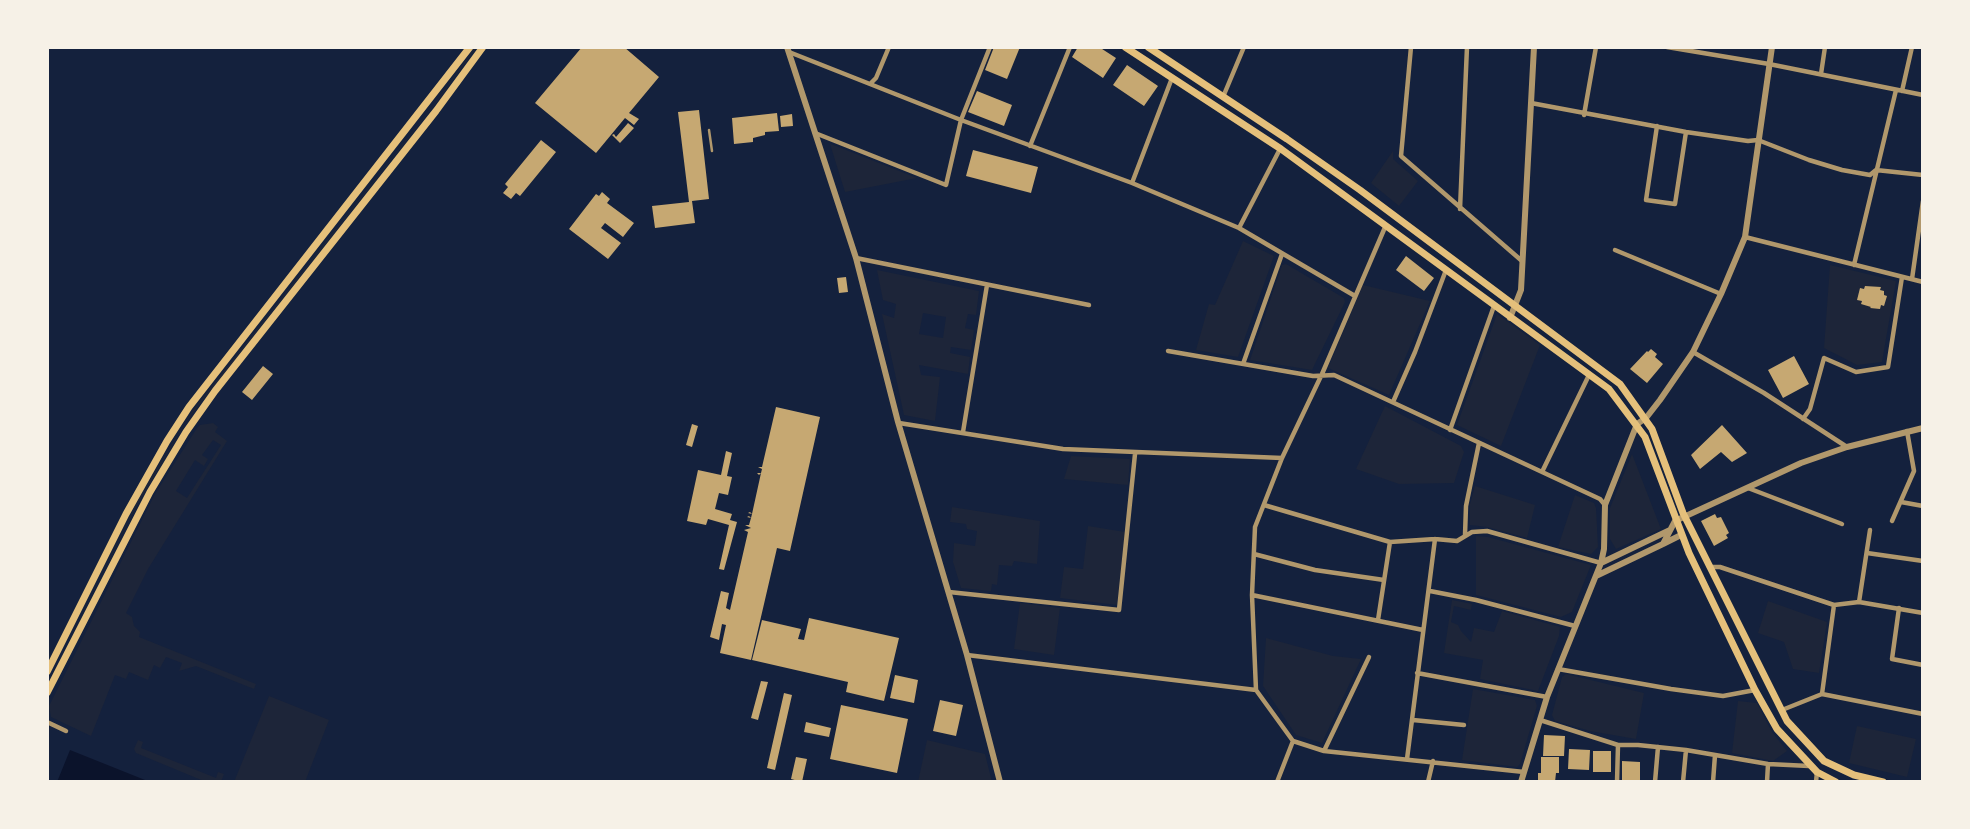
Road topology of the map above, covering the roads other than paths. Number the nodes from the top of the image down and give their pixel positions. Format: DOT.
graph roads {
  1 [pos="470,47"];
  2 [pos="483,47"];
  3 [pos="889,47"];
  4 [pos="990,47"];
  5 [pos="1070,47"];
  6 [pos="1125,47"];
  7 [pos="1148,47"];
  8 [pos="1244,47"];
  9 [pos="1411,47"];
  10 [pos="1467,47"];
  11 [pos="1534,47"];
  12 [pos="1596,47"];
  13 [pos="1667,47"];
  14 [pos="1772,47"];
  15 [pos="1825,47"];
  16 [pos="1912,47"];
  17 [pos="1680,48"];
  18 [pos="787,49"];
  19 [pos="1161,51"];
  20 [pos="1769,64"];
  21 [pos="1821,75"];
  22 [pos="1172,78"];
  23 [pos="870,83"];
  24 [pos="1899,90"];
  25 [pos="1923,95"];
  26 [pos="1223,97"];
  27 [pos="1530,103"];
  28 [pos="1584,115"];
  29 [pos="961,120"];
  30 [pos="1657,126"];
  31 [pos="709,130"];
  32 [pos="1686,132"];
  33 [pos="815,133"];
  34 [pos="1758,140"];
  35 [pos="1030,146"];
  36 [pos="1281,149"];
  37 [pos="712,151"];
  38 [pos="1876,170"];
  39 [pos="1923,175"];
  40 [pos="1132,183"];
  41 [pos="1923,201"];
  42 [pos="1460,209"];
  43 [pos="1386,224"];
  44 [pos="1239,228"];
  45 [pos="1745,237"];
  46 [pos="1615,250"];
  47 [pos="1283,254"];
  48 [pos="856,258"];
  49 [pos="1523,261"];
  50 [pos="1854,265"];
  51 [pos="1447,270"];
  52 [pos="1902,277"];
  53 [pos="1912,279"];
  54 [pos="1923,282"];
  55 [pos="987,285"];
  56 [pos="1721,294"];
  57 [pos="1355,296"];
  58 [pos="1089,305"];
  59 [pos="1494,305"];
  60 [pos="1516,307"];
  61 [pos="1510,318"];
  62 [pos="1168,351"];
  63 [pos="1693,352"];
  64 [pos="1243,364"];
  65 [pos="1322,374"];
  66 [pos="1589,374"];
  67 [pos="1392,402"];
  68 [pos="1646,418"];
  69 [pos="1803,419"];
  70 [pos="898,422"];
  71 [pos="1637,424"];
  72 [pos="1923,428"];
  73 [pos="1450,430"];
  74 [pos="963,432"];
  75 [pos="1907,432"];
  76 [pos="1479,443"];
  77 [pos="1847,447"];
  78 [pos="1136,454"];
  79 [pos="1282,458"];
  80 [pos="1542,472"];
  81 [pos="1747,488"];
  82 [pos="1901,502"];
  83 [pos="1264,505"];
  84 [pos="1605,505"];
  85 [pos="1923,506"];
  86 [pos="1685,516"];
  87 [pos="1675,521"];
  88 [pos="1892,521"];
  89 [pos="1842,524"];
  90 [pos="1670,530"];
  91 [pos="1870,530"];
  92 [pos="1465,535"];
  93 [pos="1681,535"];
  94 [pos="1435,539"];
  95 [pos="1390,542"];
  96 [pos="1663,544"];
  97 [pos="1867,553"];
  98 [pos="1254,554"];
  99 [pos="1923,561"];
  100 [pos="1601,563"];
  101 [pos="1708,567"];
  102 [pos="1596,576"];
  103 [pos="1384,580"];
  104 [pos="1430,591"];
  105 [pos="949,592"];
  106 [pos="1252,595"];
  107 [pos="1859,602"];
  108 [pos="1834,605"];
  109 [pos="1899,608"];
  110 [pos="1923,613"];
  111 [pos="1378,620"];
  112 [pos="1575,626"];
  113 [pos="1423,630"];
  114 [pos="967,655"];
  115 [pos="1369,657"];
  116 [pos="1923,665"];
  117 [pos="1558,669"];
  118 [pos="47,672"];
  119 [pos="1417,673"];
  120 [pos="1755,690"];
  121 [pos="1256,691"];
  122 [pos="47,694"];
  123 [pos="1822,694"];
  124 [pos="1547,697"];
  125 [pos="1781,710"];
  126 [pos="1923,714"];
  127 [pos="1539,719"];
  128 [pos="1413,720"];
  129 [pos="47,722"];
  130 [pos="1464,725"];
  131 [pos="66,731"];
  132 [pos="1293,741"];
  133 [pos="1618,745"];
  134 [pos="1658,747"];
  135 [pos="1324,751"];
  136 [pos="1686,751"];
  137 [pos="1715,755"];
  138 [pos="1407,759"];
  139 [pos="1433,761"];
  140 [pos="1768,764"];
  141 [pos="1809,765"];
  142 [pos="1524,772"];
  143 [pos="1816,772"];
  144 [pos="1000,782"];
  145 [pos="1278,782"];
  146 [pos="1428,782"];
  147 [pos="1521,782"];
  148 [pos="1618,782"];
  149 [pos="1655,782"];
  150 [pos="1684,782"];
  151 [pos="1713,782"];
  152 [pos="1767,782"];
  153 [pos="1816,782"];
  154 [pos="1836,782"];
  155 [pos="1883,782"];
  1 -- 118 [label="main road"];
  2 -- 122 [label="main road"];
  3 -- 23 [label="street"];
  4 -- 29 [label="street"];
  5 -- 35 [label="street"];
  6 -- 22 [label="main road"];
  7 -- 19 [label="main road"];
  8 -- 26 [label="street"];
  9 -- 42 [label="street"];
  10 -- 42 [label="street"];
  11 -- 27 [label="street"];
  12 -- 28 [label="street"];
  13 -- 17 [label="street"];
  14 -- 20 [label="street"];
  15 -- 21 [label="street"];
  16 -- 24 [label="street"];
  17 -- 20 [label="street"];
  18 -- 23 [label="street"];
  18 -- 33 [label="street"];
  19 -- 26 [label="main road"];
  20 -- 21 [label="street"];
  20 -- 34 [label="street"];
  21 -- 24 [label="street"];
  22 -- 36 [label="main road"];
  22 -- 40 [label="street"];
  23 -- 29 [label="street"];
  24 -- 25 [label="street"];
  24 -- 38 [label="street"];
  26 -- 60 [label="main road"];
  27 -- 28 [label="street"];
  27 -- 49 [label="street"];
  28 -- 30 [label="street"];
  29 -- 33 [label="street"];
  29 -- 35 [label="street"];
  30 -- 32 [label="street"];
  30 -- 32 [label="street"];
  31 -- 37 [label="lane"];
  32 -- 34 [label="street"];
  33 -- 48 [label="street"];
  34 -- 38 [label="street"];
  34 -- 45 [label="street"];
  35 -- 40 [label="street"];
  36 -- 43 [label="main road"];
  36 -- 44 [label="street"];
  38 -- 39 [label="street"];
  38 -- 50 [label="street"];
  40 -- 44 [label="street"];
  41 -- 53 [label="street"];
  42 -- 49 [label="street"];
  43 -- 51 [label="main road"];
  43 -- 57 [label="street"];
  44 -- 47 [label="street"];
  45 -- 50 [label="street"];
  45 -- 56 [label="street"];
  46 -- 56 [label="street"];
  47 -- 57 [label="street"];
  47 -- 64 [label="street"];
  48 -- 55 [label="street"];
  48 -- 70 [label="street"];
  49 -- 60 [label="street"];
  50 -- 52 [label="street"];
  51 -- 59 [label="main road"];
  51 -- 67 [label="street"];
  52 -- 53 [label="street"];
  52 -- 69 [label="street"];
  53 -- 54 [label="street"];
  55 -- 58 [label="street"];
  55 -- 74 [label="street"];
  56 -- 63 [label="street"];
  57 -- 65 [label="street"];
  59 -- 61 [label="main road"];
  59 -- 73 [label="street"];
  60 -- 61 [label="street"];
  60 -- 68 [label="main road"];
  61 -- 66 [label="main road"];
  62 -- 64 [label="street"];
  63 -- 68 [label="street"];
  63 -- 69 [label="street"];
  64 -- 65 [label="street"];
  65 -- 67 [label="street"];
  65 -- 79 [label="street"];
  66 -- 71 [label="main road"];
  66 -- 80 [label="street"];
  67 -- 73 [label="street"];
  68 -- 71 [label="street"];
  68 -- 86 [label="main road"];
  69 -- 77 [label="street"];
  70 -- 74 [label="street"];
  70 -- 105 [label="street"];
  71 -- 84 [label="street"];
  71 -- 87 [label="main road"];
  72 -- 75 [label="street"];
  73 -- 76 [label="street"];
  74 -- 78 [label="street"];
  75 -- 77 [label="street"];
  75 -- 82 [label="street"];
  76 -- 80 [label="street"];
  76 -- 92 [label="street"];
  77 -- 81 [label="street"];
  78 -- 79 [label="street"];
  78 -- 105 [label="street"];
  79 -- 83 [label="street"];
  80 -- 84 [label="street"];
  81 -- 86 [label="street"];
  81 -- 89 [label="street"];
  82 -- 85 [label="street"];
  82 -- 88 [label="street"];
  83 -- 95 [label="street"];
  83 -- 98 [label="street"];
  84 -- 100 [label="street"];
  86 -- 87 [label="street"];
  86 -- 101 [label="main road"];
  87 -- 90 [label="street"];
  87 -- 93 [label="main road"];
  90 -- 96 [label="street"];
  90 -- 100 [label="street"];
  91 -- 97 [label="street"];
  92 -- 94 [label="street"];
  92 -- 100 [label="street"];
  93 -- 96 [label="street"];
  93 -- 120 [label="main road"];
  94 -- 95 [label="street"];
  94 -- 104 [label="street"];
  95 -- 103 [label="street"];
  96 -- 102 [label="street"];
  97 -- 99 [label="street"];
  97 -- 107 [label="street"];
  98 -- 103 [label="street"];
  98 -- 106 [label="street"];
  100 -- 102 [label="street"];
  101 -- 108 [label="street"];
  101 -- 125 [label="main road"];
  102 -- 112 [label="street"];
  103 -- 111 [label="street"];
  104 -- 112 [label="street"];
  104 -- 113 [label="street"];
  105 -- 114 [label="street"];
  106 -- 111 [label="street"];
  106 -- 121 [label="street"];
  107 -- 108 [label="street"];
  107 -- 109 [label="street"];
  108 -- 123 [label="street"];
  109 -- 110 [label="street"];
  109 -- 116 [label="street"];
  111 -- 113 [label="street"];
  112 -- 117 [label="street"];
  113 -- 119 [label="street"];
  114 -- 121 [label="street"];
  114 -- 144 [label="street"];
  115 -- 135 [label="street"];
  117 -- 120 [label="street"];
  117 -- 124 [label="street"];
  119 -- 124 [label="street"];
  119 -- 128 [label="street"];
  120 -- 141 [label="main road"];
  121 -- 132 [label="street"];
  123 -- 125 [label="street"];
  123 -- 126 [label="street"];
  124 -- 127 [label="street"];
  125 -- 155 [label="main road"];
  127 -- 133 [label="street"];
  127 -- 142 [label="street"];
  128 -- 130 [label="street"];
  128 -- 138 [label="street"];
  129 -- 131 [label="street"];
  132 -- 135 [label="street"];
  132 -- 145 [label="street"];
  133 -- 134 [label="street"];
  133 -- 148 [label="street"];
  134 -- 136 [label="street"];
  134 -- 149 [label="street"];
  135 -- 138 [label="street"];
  136 -- 137 [label="street"];
  136 -- 150 [label="street"];
  137 -- 140 [label="street"];
  137 -- 151 [label="street"];
  138 -- 139 [label="street"];
  139 -- 142 [label="street"];
  139 -- 146 [label="street"];
  140 -- 141 [label="street"];
  140 -- 152 [label="street"];
  141 -- 143 [label="main road"];
  142 -- 147 [label="street"];
  143 -- 153 [label="street"];
  143 -- 154 [label="main road"];
}
